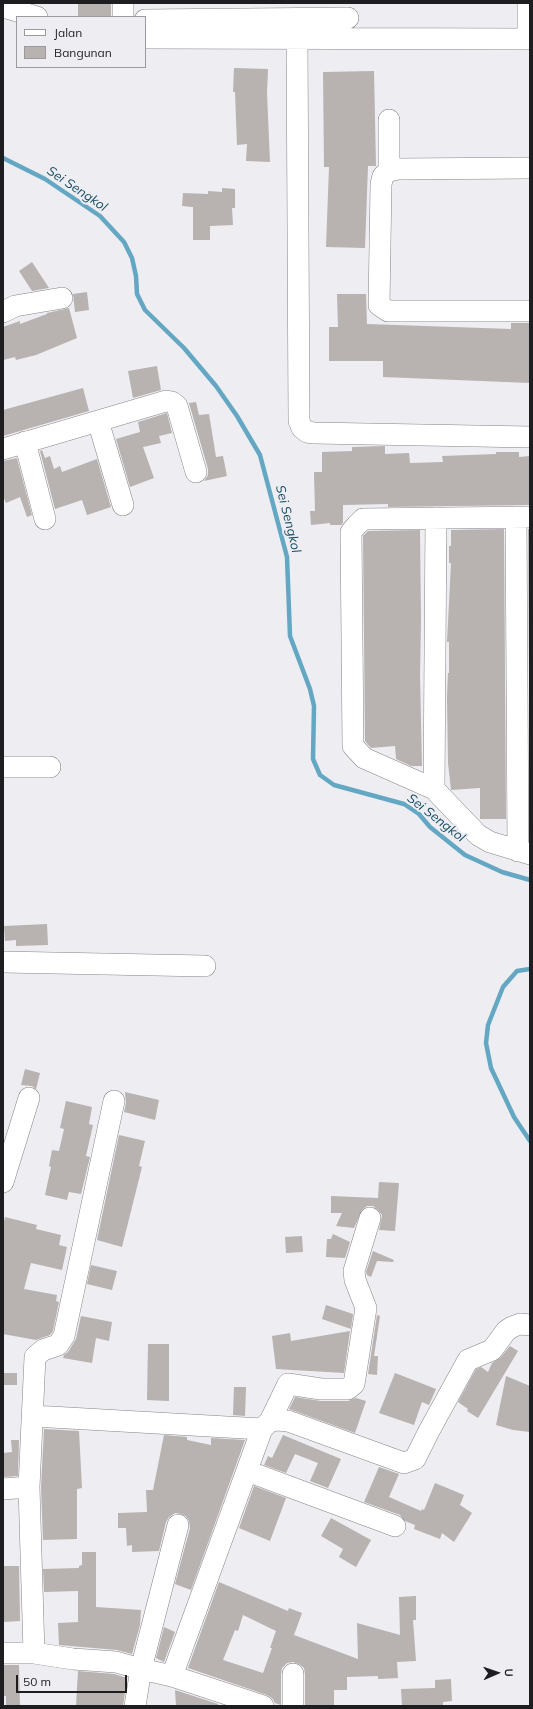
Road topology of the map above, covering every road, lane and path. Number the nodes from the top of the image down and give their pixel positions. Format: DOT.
graph roads {
  1 [pos="123,3"];
  2 [pos="528,3"];
  3 [pos="3,7"];
  4 [pos="34,16"];
  5 [pos="123,16"];
  6 [pos="348,19"];
  7 [pos="146,20"];
  8 [pos="146,38"];
  9 [pos="297,38"];
  10 [pos="529,39"];
  11 [pos="388,120"];
  12 [pos="530,168"];
  13 [pos="389,171"];
  14 [pos="62,298"];
  15 [pos="4,308"];
  16 [pos="530,311"];
  17 [pos="98,421"];
  18 [pos="530,437"];
  19 [pos="25,442"];
  20 [pos="3,449"];
  21 [pos="196,472"];
  22 [pos="123,505"];
  23 [pos="523,517"];
  24 [pos="436,518"];
  25 [pos="45,519"];
  26 [pos="3,767"];
  27 [pos="50,767"];
  28 [pos="434,789"];
  29 [pos="524,792"];
  30 [pos="524,852"];
  31 [pos="3,962"];
  32 [pos="205,966"];
  33 [pos="29,1098"];
  34 [pos="114,1101"];
  35 [pos="3,1182"];
  36 [pos="370,1218"];
  37 [pos="530,1325"];
  38 [pos="33,1416"];
  39 [pos="266,1425"];
  40 [pos="247,1471"];
  41 [pos="29,1487"];
  42 [pos="3,1489"];
  43 [pos="178,1525"];
  44 [pos="395,1526"];
  45 [pos="3,1652"];
  46 [pos="34,1652"];
  47 [pos="141,1669"];
  48 [pos="293,1674"];
  49 [pos="172,1676"];
  50 [pos="135,1706"];
  51 [pos="263,1706"];
  52 [pos="293,1706"];
  1 -- 5 [label="street"];
  2 -- 10 [label="street"];
  3 -- 4 [label="street"];
  6 -- 7 [label="street"];
  6 -- 9 [label="street"];
  6 -- 10 [label="street"];
  8 -- 9 [label="street"];
  9 -- 18 [label="street"];
  11 -- 13 [label="street"];
  12 -- 13 [label="street"];
  13 -- 16 [label="street"];
  14 -- 15 [label="street"];
  17 -- 19 [label="street"];
  17 -- 21 [label="street"];
  17 -- 22 [label="street"];
  19 -- 20 [label="street"];
  19 -- 25 [label="street"];
  23 -- 24 [label="street"];
  23 -- 29 [label="street"];
  24 -- 28 [label="street"];
  24 -- 28 [label="street"];
  26 -- 27 [label="street"];
  28 -- 30 [label="street"];
  29 -- 30 [label="street"];
  31 -- 32 [label="street"];
  33 -- 35 [label="street"];
  34 -- 38 [label="street"];
  36 -- 39 [label="street"];
  37 -- 39 [label="street"];
  38 -- 39 [label="street"];
  38 -- 41 [label="street"];
  39 -- 40 [label="street"];
  40 -- 44 [label="street"];
  40 -- 49 [label="street"];
  41 -- 42 [label="street"];
  41 -- 46 [label="street"];
  43 -- 47 [label="street"];
  45 -- 46 [label="street"];
  46 -- 47 [label="street"];
  47 -- 49 [label="street"];
  47 -- 50 [label="street"];
  48 -- 52 [label="street"];
  49 -- 51 [label="street"];
}
